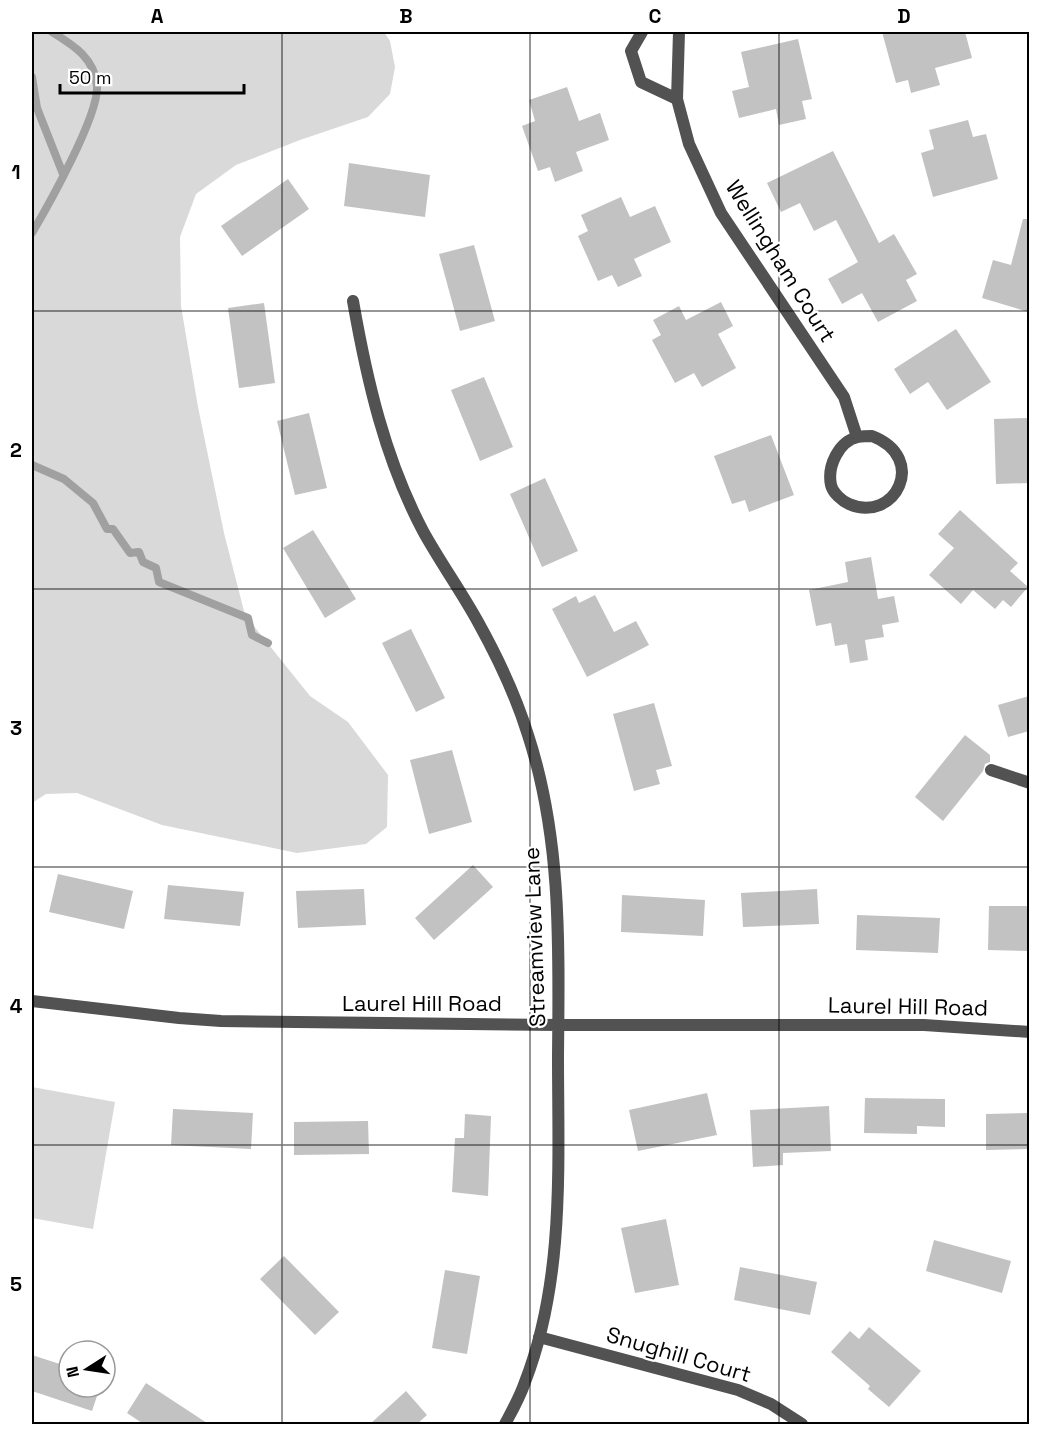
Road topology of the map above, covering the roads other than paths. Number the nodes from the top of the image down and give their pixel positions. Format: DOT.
graph roads {
  1 [pos="642,32"];
  2 [pos="680,32"];
  3 [pos="677,99"];
  4 [pos="353,301"];
  5 [pos="857,437"];
  6 [pos="991,770"];
  7 [pos="1029,783"];
  8 [pos="32,1000"];
  9 [pos="559,1025"];
  10 [pos="1029,1032"];
  11 [pos="539,1337"];
  12 [pos="505,1425"];
  13 [pos="802,1425"];
  1 -- 3 [label="street"];
  2 -- 3 [label="street, Wellingham Court"];
  3 -- 5 [label="street, Wellingham Court"];
  4 -- 9 [label="street, Streamview Lane"];
  5 -- 5 [label="street"];
  6 -- 7 [label="street"];
  8 -- 9 [label="street, Laurel Hill Road"];
  9 -- 10 [label="street, Laurel Hill Road"];
  9 -- 11 [label="street, Streamview Lane"];
  11 -- 12 [label="street, Streamview Lane"];
  11 -- 13 [label="street, Snughill Court"];
}
